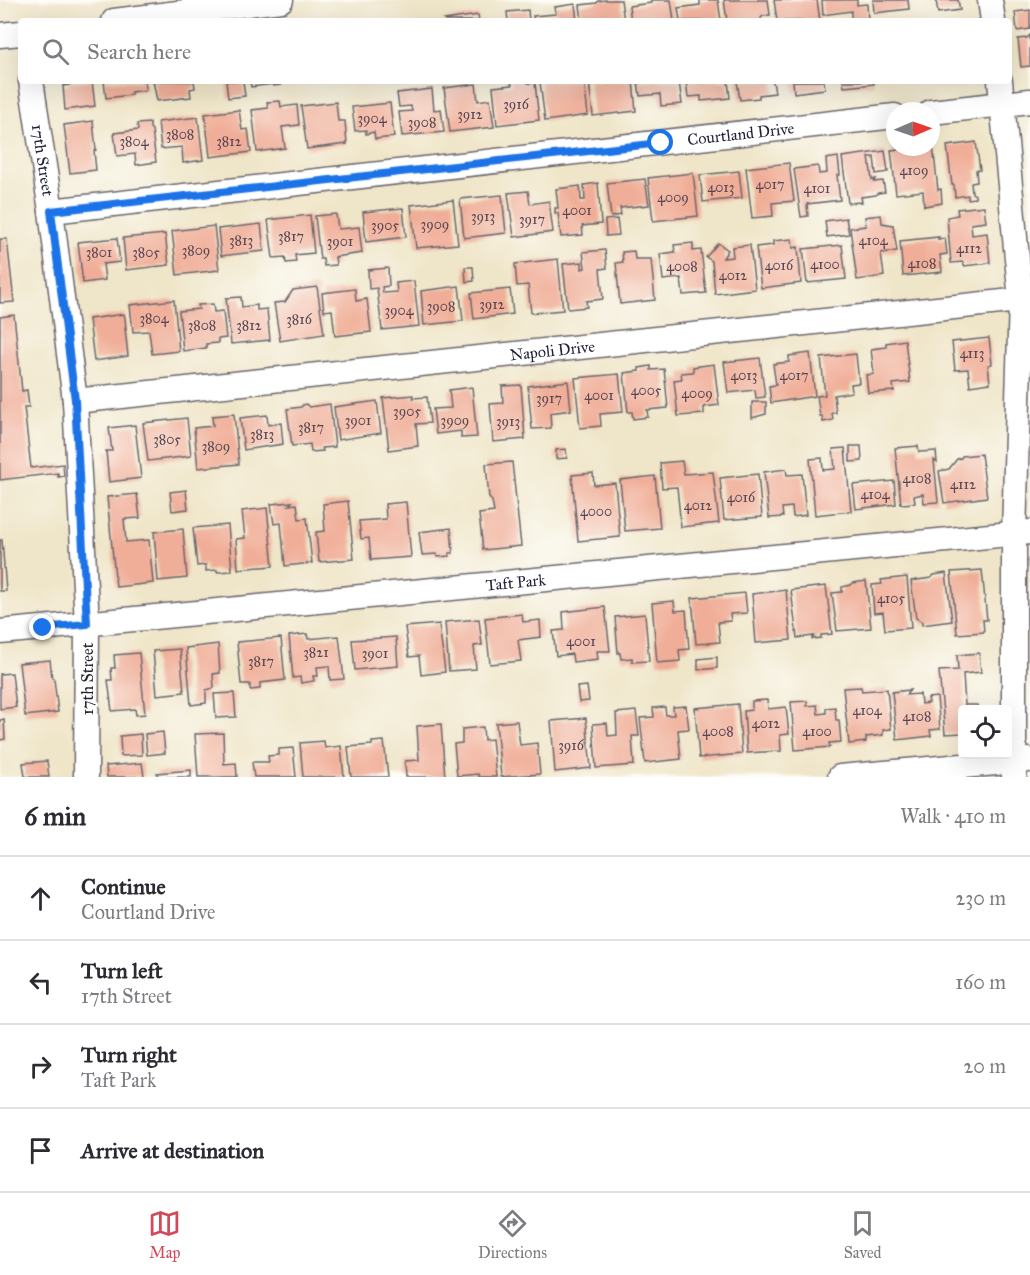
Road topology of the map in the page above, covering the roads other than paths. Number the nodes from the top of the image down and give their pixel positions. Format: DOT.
graph roads {
  1 [pos="281,0"];
  2 [pos="990,0"];
  3 [pos="138,18"];
  4 [pos="993,18"];
  5 [pos="18,33"];
  6 [pos="0,35"];
  7 [pos="30,84"];
  8 [pos="1001,93"];
  9 [pos="1030,101"];
  10 [pos="940,110"];
  11 [pos="886,117"];
  12 [pos="51,211"];
  13 [pos="1025,299"];
  14 [pos="75,400"];
  15 [pos="1022,533"];
  16 [pos="87,624"];
  17 [pos="0,632"];
  18 [pos="1019,766"];
  19 [pos="86,777"];
  20 [pos="840,777"];
  1 -- 3 [label="street"];
  2 -- 4 [label="street"];
  5 -- 6 [label="street"];
  7 -- 12 [label="street, 17th Street"];
  8 -- 9 [label="street"];
  8 -- 10 [label="street"];
  8 -- 13 [label="street"];
  11 -- 12 [label="street, Courtland Drive"];
  12 -- 14 [label="street, 17th Street"];
  13 -- 14 [label="street, Napoli Drive"];
  13 -- 15 [label="street"];
  14 -- 16 [label="street, 17th Street"];
  15 -- 16 [label="street, Taft Park"];
  15 -- 18 [label="street"];
  16 -- 17 [label="street, Taft Park"];
  16 -- 19 [label="street, 17th Street"];
  18 -- 20 [label="street"];
}
